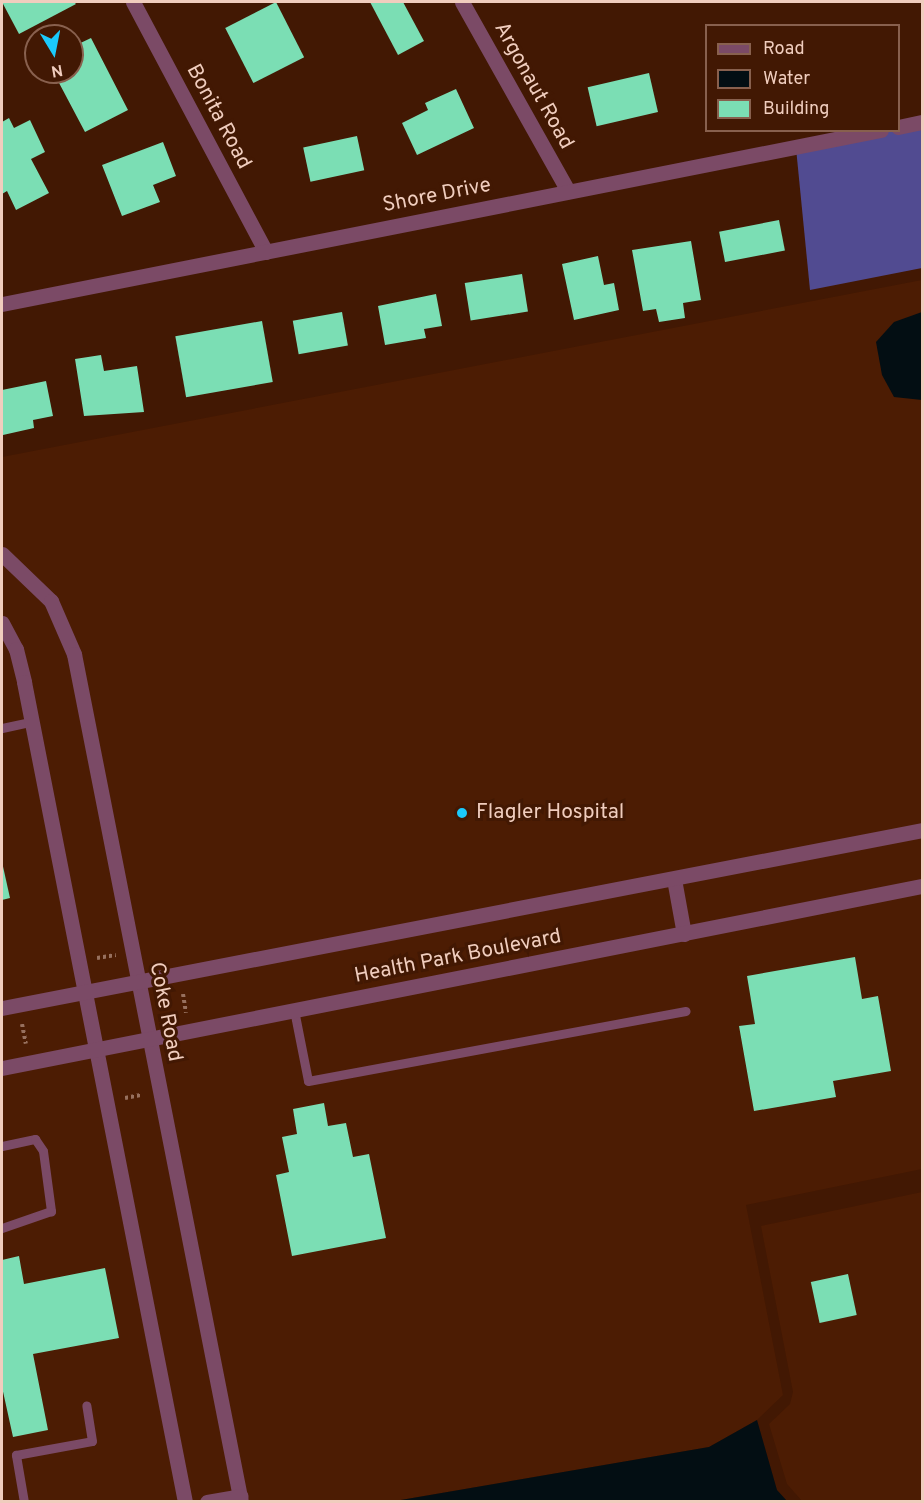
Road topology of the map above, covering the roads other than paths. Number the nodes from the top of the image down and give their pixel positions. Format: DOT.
graph roads {
  1 [pos="133,2"];
  2 [pos="462,2"];
  3 [pos="922,123"];
  4 [pos="900,127"];
  5 [pos="871,132"];
  6 [pos="568,191"];
  7 [pos="266,252"];
  8 [pos="2,304"];
  9 [pos="2,554"];
  10 [pos="2,623"];
  11 [pos="30,722"];
  12 [pos="2,728"];
  13 [pos="922,830"];
  14 [pos="674,879"];
  15 [pos="922,886"];
  16 [pos="684,933"];
  17 [pos="138,983"];
  18 [pos="82,993"];
  19 [pos="2,1008"];
  20 [pos="294,1010"];
  21 [pos="686,1011"];
  22 [pos="148,1038"];
  23 [pos="94,1049"];
  24 [pos="2,1068"];
  25 [pos="2,1146"];
  26 [pos="2,1228"];
  27 [pos="86,1405"];
  28 [pos="241,1499"];
  29 [pos="24,1502"];
  30 [pos="185,1502"];
  31 [pos="207,1502"];
  1 -- 7 [label="street, Bonita Road"];
  2 -- 6 [label="street, Argonaut Road"];
  3 -- 4 [label="street"];
  5 -- 6 [label="street, Shore Drive"];
  6 -- 7 [label="street, Shore Drive"];
  7 -- 8 [label="street, Shore Drive"];
  9 -- 17 [label="street, Coke Road"];
  10 -- 11 [label="street"];
  11 -- 12 [label="lane"];
  11 -- 18 [label="street"];
  13 -- 14 [label="street, Health Park Boulevard"];
  14 -- 16 [label="street"];
  14 -- 17 [label="street, Health Park Boulevard"];
  15 -- 16 [label="street, Health Park Boulevard"];
  16 -- 20 [label="street, Health Park Boulevard"];
  17 -- 18 [label="street, Health Park Boulevard"];
  17 -- 22 [label="street, Coke Road"];
  18 -- 19 [label="street, Health Park Boulevard"];
  18 -- 23 [label="street"];
  20 -- 21 [label="lane"];
  20 -- 22 [label="street, Health Park Boulevard"];
  22 -- 23 [label="street, Health Park Boulevard"];
  22 -- 28 [label="street, Coke Road"];
  23 -- 24 [label="street, Health Park Boulevard"];
  23 -- 30 [label="street"];
  25 -- 26 [label="lane"];
  27 -- 29 [label="lane"];
  28 -- 31 [label="street"];
}
